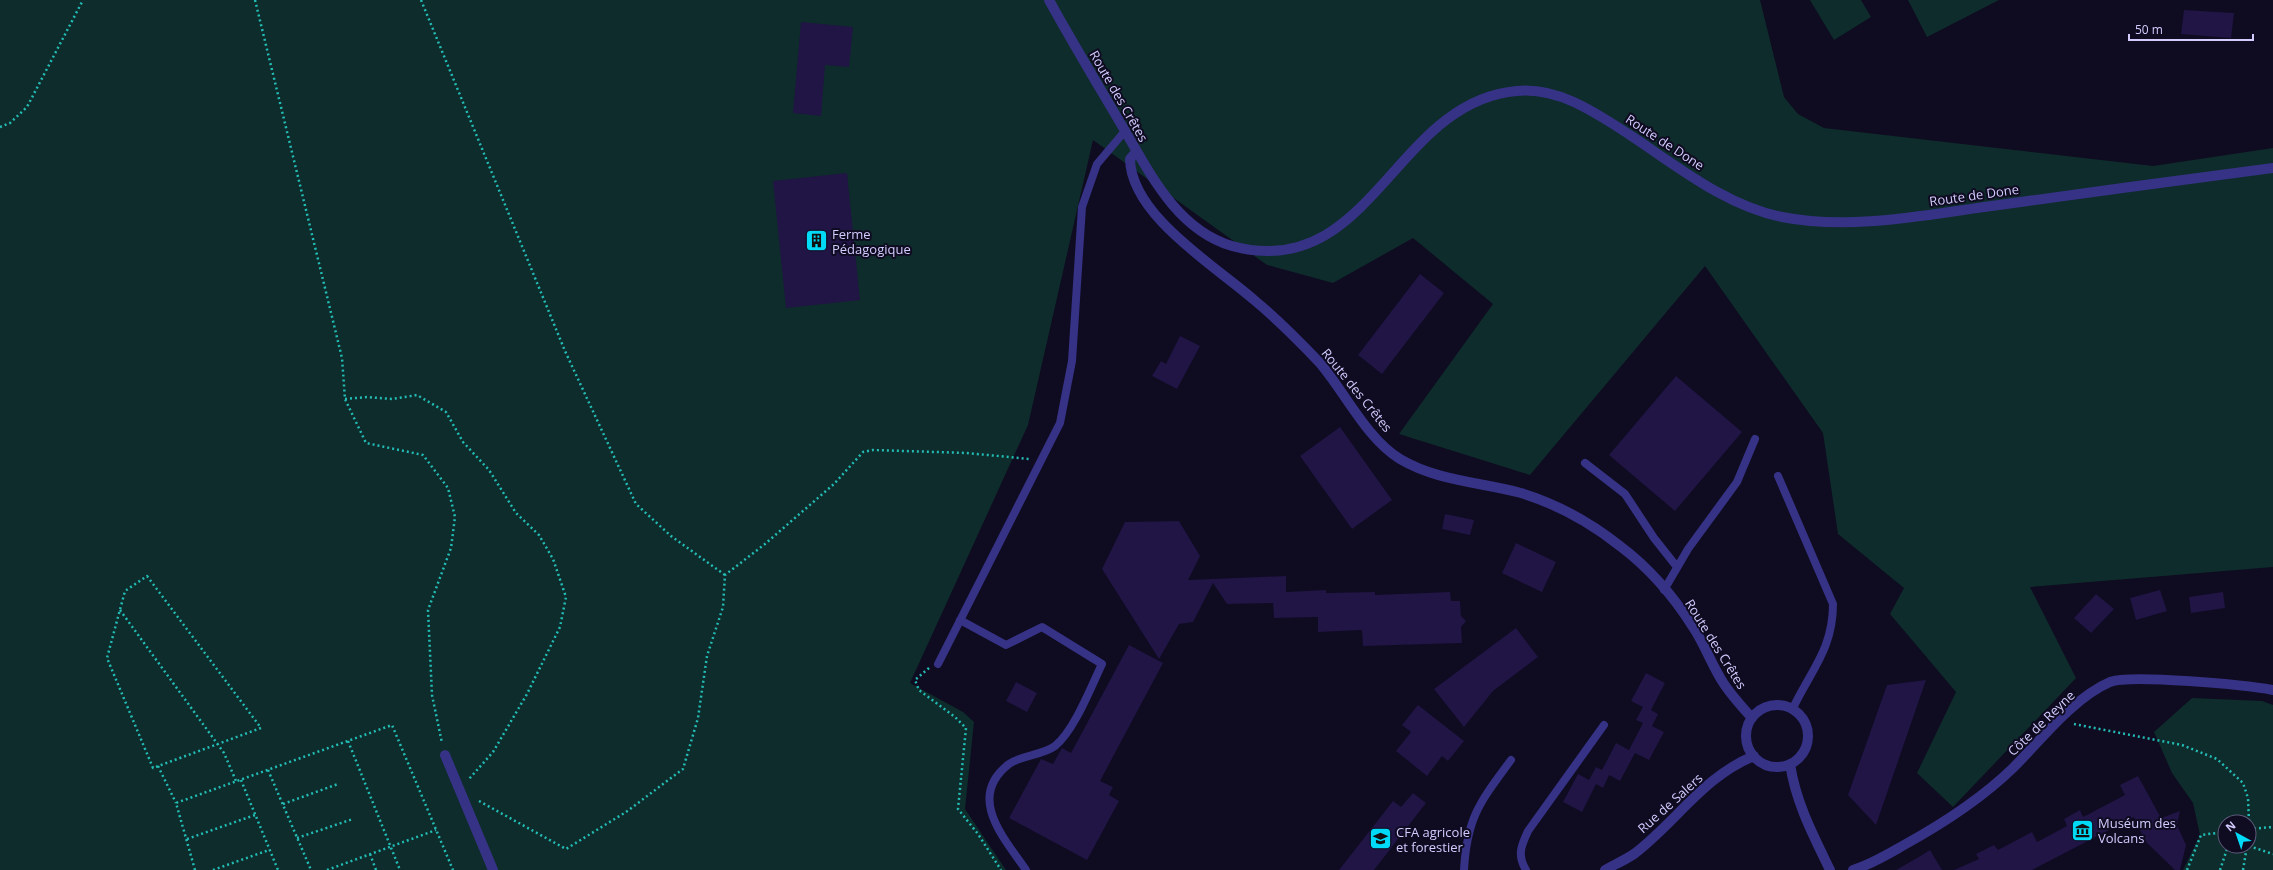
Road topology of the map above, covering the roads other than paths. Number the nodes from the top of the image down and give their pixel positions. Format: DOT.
graph roads {
  1 [pos="1049,0"];
  2 [pos="1125,131"];
  3 [pos="1136,152"];
  4 [pos="2273,168"];
  5 [pos="1755,439"];
  6 [pos="1585,463"];
  7 [pos="1778,476"];
  8 [pos="1677,568"];
  9 [pos="1664,590"];
  10 [pos="960,620"];
  11 [pos="938,664"];
  12 [pos="2273,690"];
  13 [pos="1793,708"];
  14 [pos="1752,718"];
  15 [pos="1604,725"];
  16 [pos="445,755"];
  17 [pos="1754,756"];
  18 [pos="1511,760"];
  19 [pos="1790,764"];
  20 [pos="493,870"];
  21 [pos="1026,870"];
  22 [pos="1464,870"];
  23 [pos="1526,870"];
  24 [pos="1605,870"];
  25 [pos="1830,870"];
  26 [pos="1853,870"];
  1 -- 2 [label="street, Route des Crêtes"];
  2 -- 3 [label="street, Route des Crêtes"];
  2 -- 10 [label="lane"];
  3 -- 4 [label="street, Route de Done"];
  3 -- 9 [label="street, Route des Crêtes"];
  5 -- 8 [label="lane"];
  6 -- 8 [label="lane"];
  7 -- 13 [label="lane"];
  8 -- 9 [label="lane"];
  9 -- 14 [label="street, Route des Crêtes"];
  10 -- 11 [label="lane"];
  10 -- 21 [label="lane"];
  12 -- 26 [label="street, Côte de Reyne"];
  13 -- 14 [label="street"];
  13 -- 19 [label="street"];
  14 -- 17 [label="street"];
  15 -- 23 [label="lane"];
  16 -- 20 [label="street"];
  17 -- 19 [label="street"];
  17 -- 24 [label="street, Rue de Salers"];
  18 -- 22 [label="lane"];
  19 -- 25 [label="street"];
}
